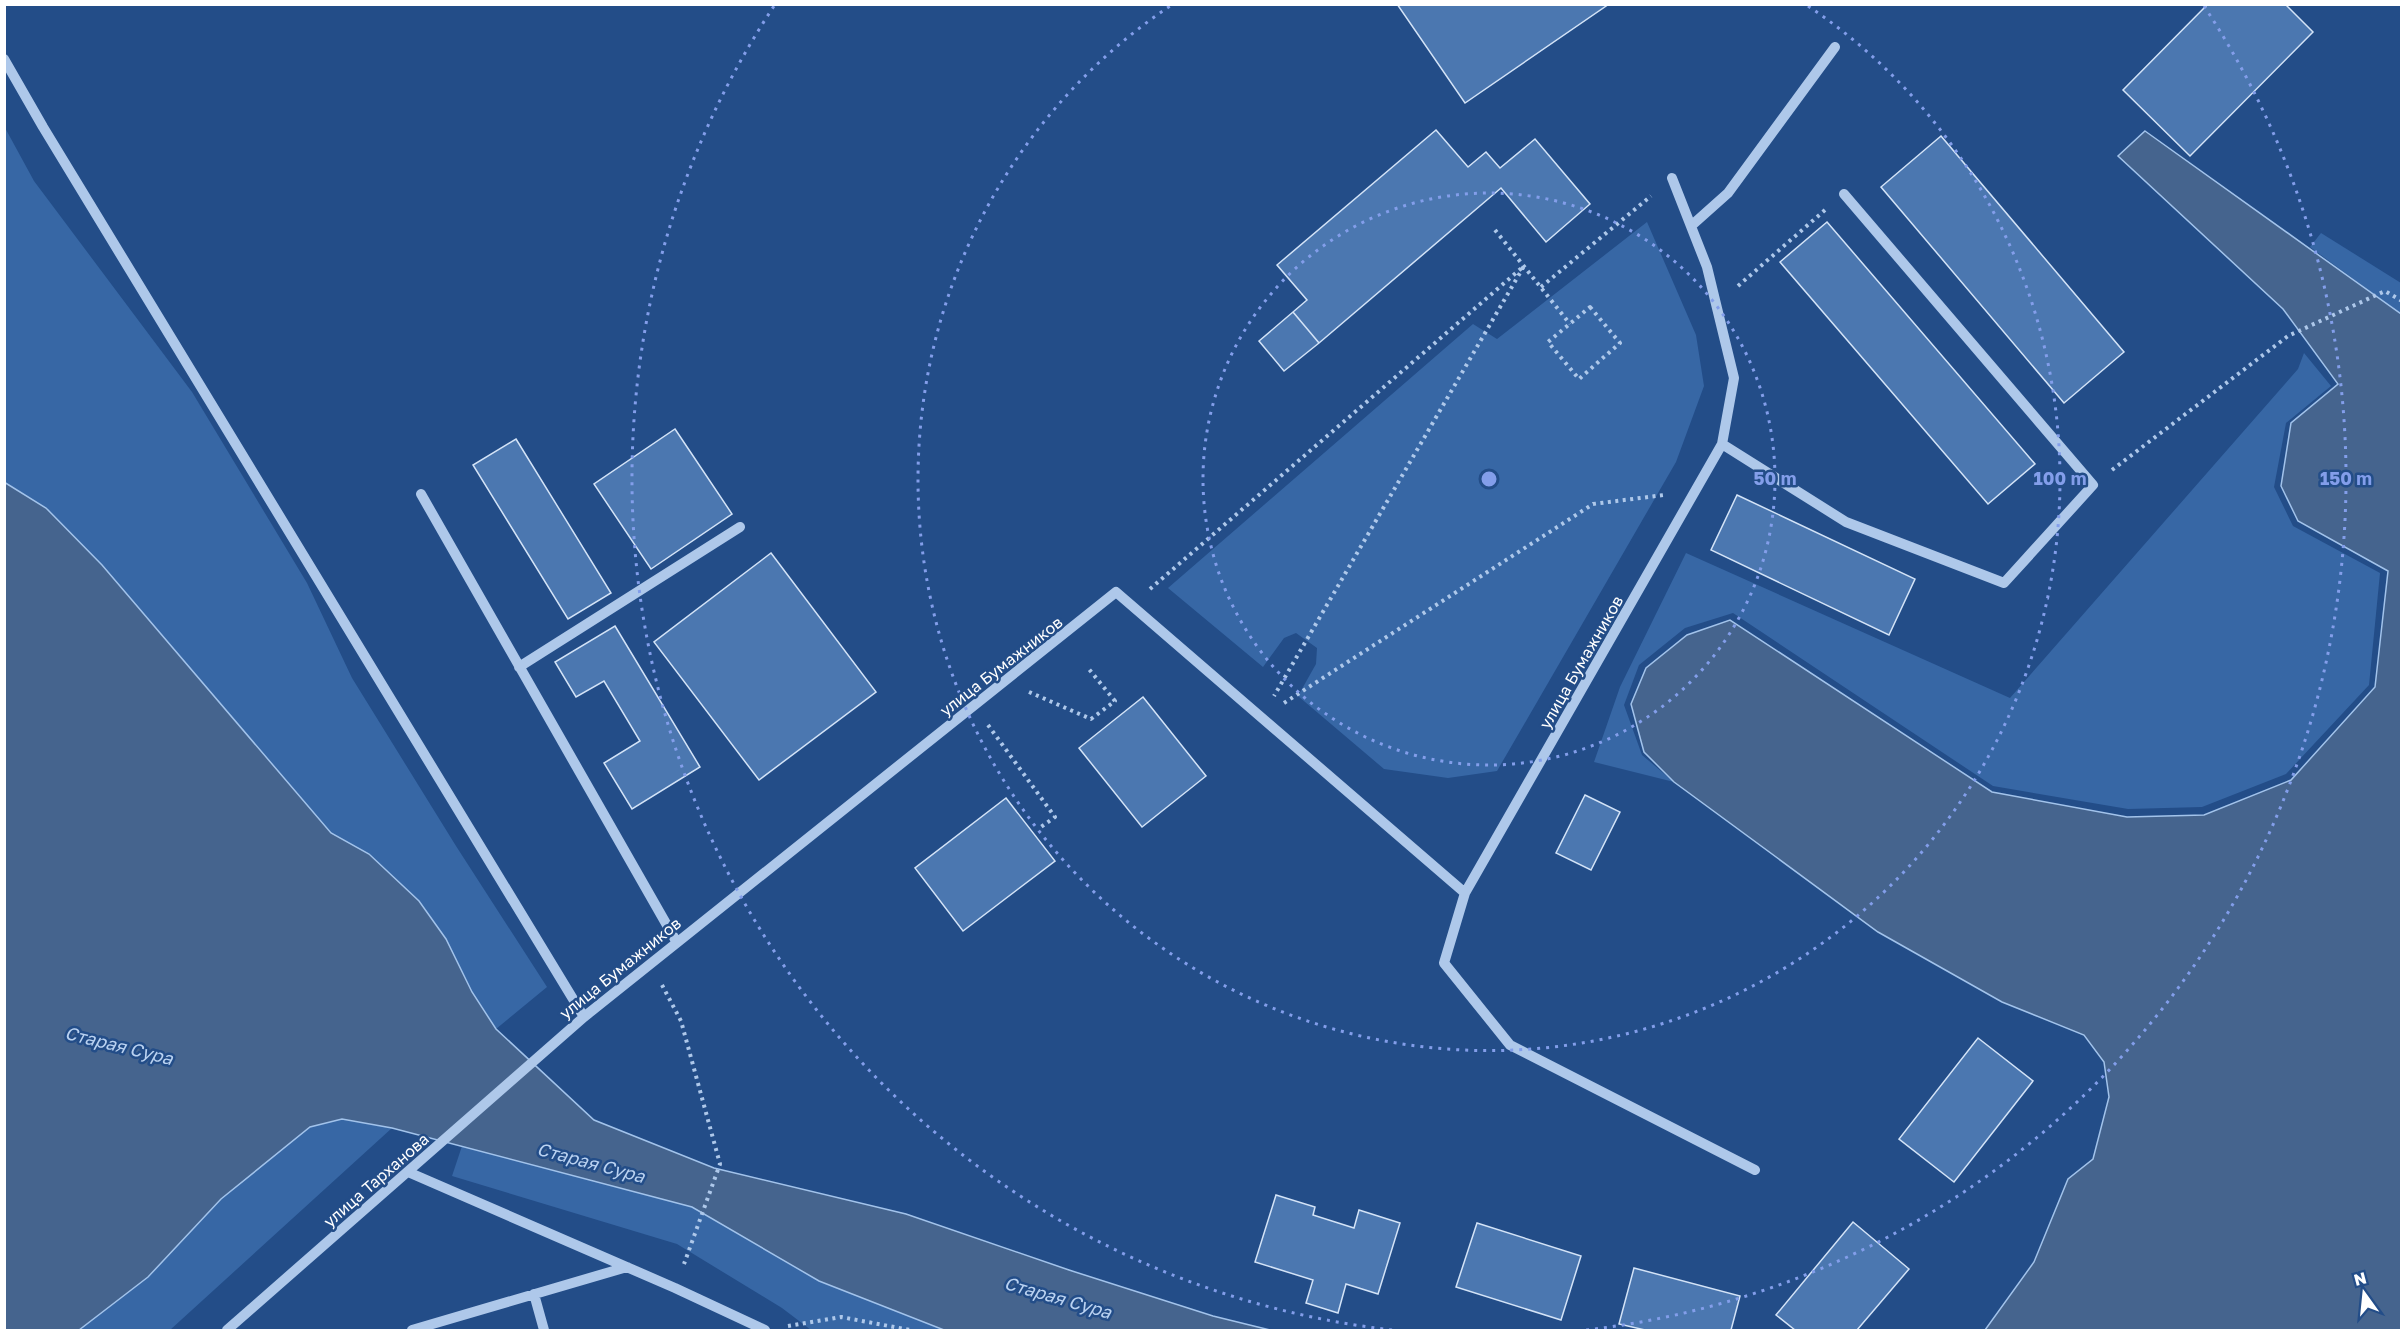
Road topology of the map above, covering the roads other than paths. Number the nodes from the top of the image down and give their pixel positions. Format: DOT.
graph roads {
  1 [pos="1835,47"];
  2 [pos="4,59"];
  3 [pos="1672,178"];
  4 [pos="1844,194"];
  5 [pos="1691,226"];
  6 [pos="1722,444"];
  7 [pos="421,494"];
  8 [pos="740,527"];
  9 [pos="519,667"];
  10 [pos="1465,893"];
  11 [pos="676,941"];
  12 [pos="584,1017"];
  13 [pos="544,1051"];
  14 [pos="1755,1170"];
  15 [pos="408,1172"];
  16 [pos="627,1267"];
  17 [pos="534,1294"];
  18 [pos="227,1330"];
  19 [pos="412,1330"];
  20 [pos="544,1330"];
  21 [pos="764,1330"];
  1 -- 5 [label="street"];
  2 -- 12 [label="street"];
  3 -- 5 [label="street, улица Бумажников"];
  4 -- 6 [label="street"];
  5 -- 6 [label="street, улица Бумажников"];
  6 -- 10 [label="street, улица Бумажников"];
  7 -- 9 [label="street"];
  8 -- 9 [label="street"];
  9 -- 11 [label="street"];
  10 -- 11 [label="street, улица Бумажников"];
  10 -- 14 [label="street, улица Бумажников"];
  11 -- 12 [label="street, улица Бумажников"];
  12 -- 13 [label="street, улица Бумажников"];
  13 -- 15 [label="street, улица Тарханова"];
  15 -- 16 [label="street"];
  15 -- 18 [label="street, улица Тарханова"];
  16 -- 17 [label="street"];
  16 -- 21 [label="street"];
  17 -- 19 [label="street"];
  17 -- 20 [label="street"];
}
